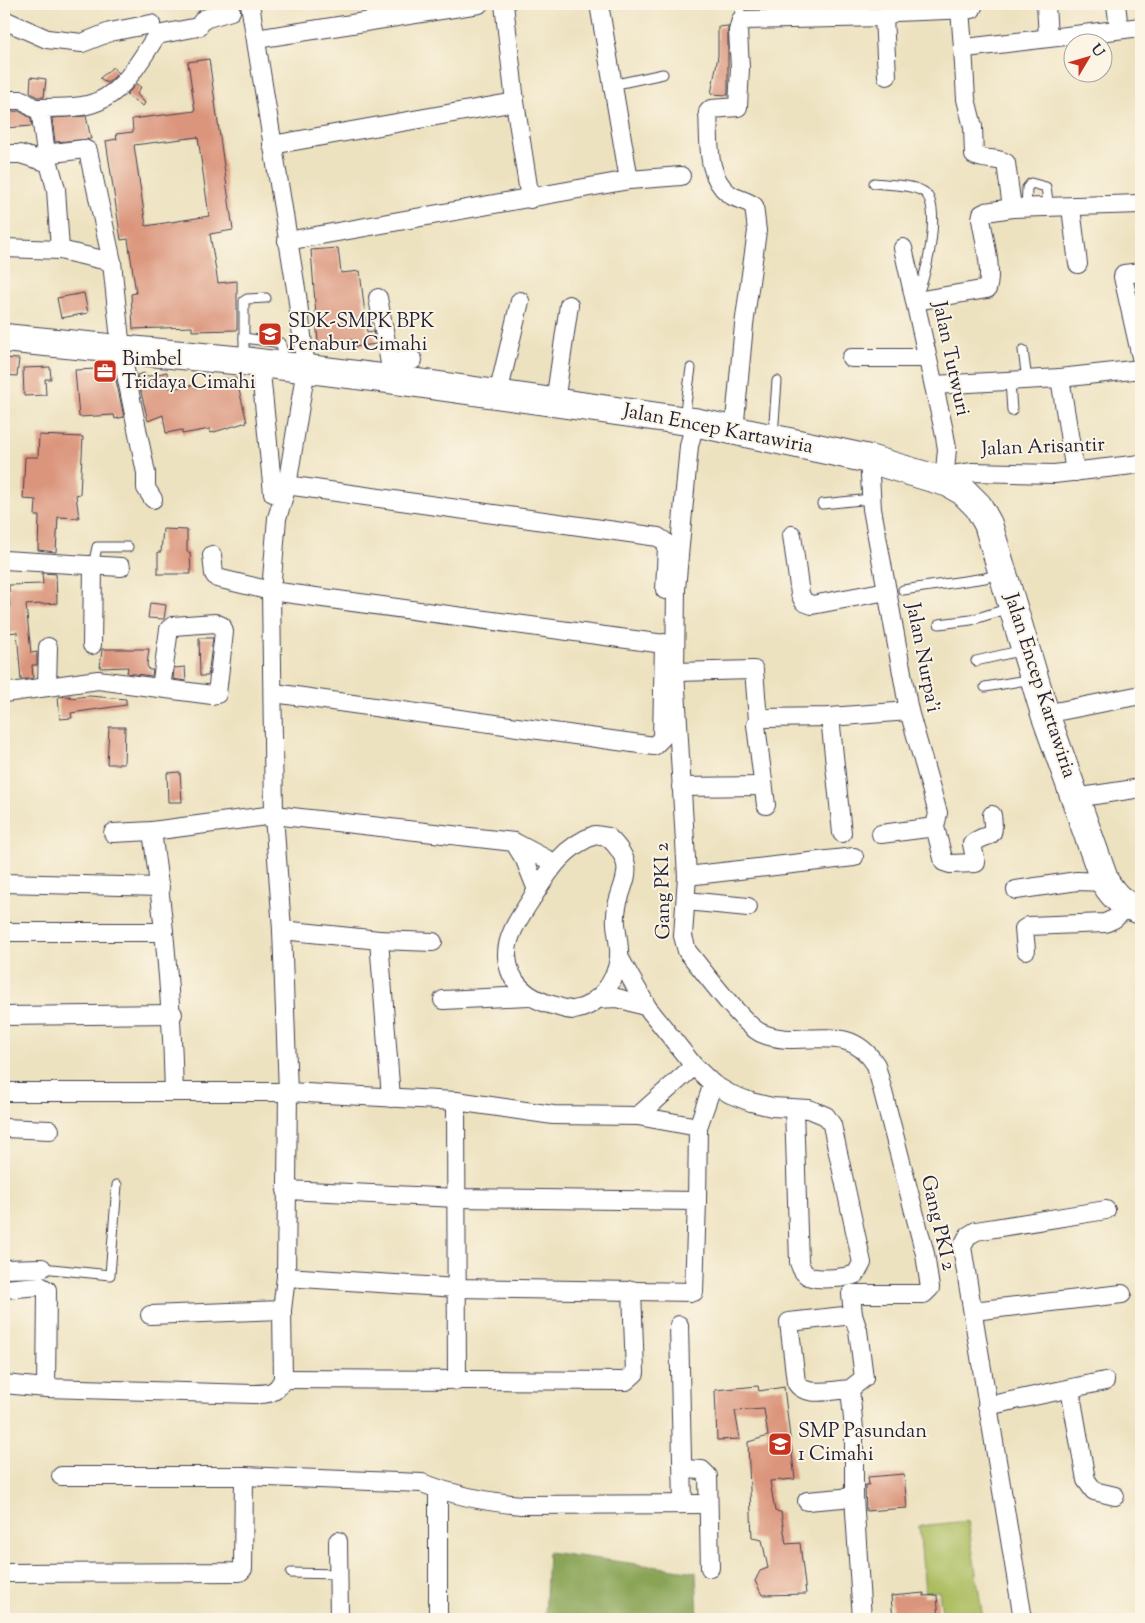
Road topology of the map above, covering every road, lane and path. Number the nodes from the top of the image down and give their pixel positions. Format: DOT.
graph roads {
  1 [pos="250,4"];
  2 [pos="479,4"];
  3 [pos="504,4"];
  4 [pos="599,4"];
  5 [pos="1046,4"];
  6 [pos="1116,4"];
  7 [pos="967,7"];
  8 [pos="230,10"];
  9 [pos="859,10"];
  10 [pos="740,12"];
  11 [pos="884,16"];
  12 [pos="4,20"];
  13 [pos="151,24"];
  14 [pos="1141,27"];
  15 [pos="1119,30"];
  16 [pos="1048,38"];
  17 [pos="256,40"];
  18 [pos="963,48"];
  19 [pos="663,74"];
  20 [pos="887,76"];
  21 [pos="612,85"];
  22 [pos="4,100"];
  23 [pos="514,102"];
  24 [pos="40,108"];
  25 [pos="272,145"];
  26 [pos="4,154"];
  27 [pos="681,176"];
  28 [pos="629,180"];
  29 [pos="874,183"];
  30 [pos="530,199"];
  31 [pos="1141,204"];
  32 [pos="1019,208"];
  33 [pos="1049,208"];
  34 [pos="1071,208"];
  35 [pos="287,241"];
  36 [pos="4,248"];
  37 [pos="903,248"];
  38 [pos="60,250"];
  39 [pos="112,262"];
  40 [pos="1078,264"];
  41 [pos="1141,272"];
  42 [pos="266,298"];
  43 [pos="378,298"];
  44 [pos="916,300"];
  45 [pos="520,301"];
  46 [pos="569,304"];
  47 [pos="4,338"];
  48 [pos="121,350"];
  49 [pos="1023,350"];
  50 [pos="1141,357"];
  51 [pos="851,358"];
  52 [pos="928,358"];
  53 [pos="268,359"];
  54 [pos="691,368"];
  55 [pos="1141,369"];
  56 [pos="402,373"];
  57 [pos="1060,378"];
  58 [pos="1019,380"];
  59 [pos="778,381"];
  60 [pos="934,385"];
  61 [pos="498,394"];
  62 [pos="555,402"];
  63 [pos="1012,411"];
  64 [pos="690,421"];
  65 [pos="734,431"];
  66 [pos="772,439"];
  67 [pos="869,459"];
  68 [pos="1141,464"];
  69 [pos="1075,472"];
  70 [pos="947,482"];
  71 [pos="279,485"];
  72 [pos="153,499"];
  73 [pos="871,499"];
  74 [pos="822,504"];
  75 [pos="792,535"];
  76 [pos="128,547"];
  77 [pos="212,555"];
  78 [pos="4,560"];
  79 [pos="93,566"];
  80 [pos="121,567"];
  81 [pos="1002,572"];
  82 [pos="895,590"];
  83 [pos="271,591"];
  84 [pos="1013,607"];
  85 [pos="939,624"];
  86 [pos="664,644"];
  87 [pos="92,645"];
  88 [pos="48,647"];
  89 [pos="1026,650"];
  90 [pos="976,661"];
  91 [pos="675,672"];
  92 [pos="1034,678"];
  93 [pos="47,686"];
  94 [pos="985,687"];
  95 [pos="161,688"];
  96 [pos="4,693"];
  97 [pos="274,693"];
  98 [pos="1141,695"];
  99 [pos="909,711"];
  100 [pos="1045,714"];
  101 [pos="830,717"];
  102 [pos="758,720"];
  103 [pos="681,786"];
  104 [pos="763,786"];
  105 [pos="1141,788"];
  106 [pos="1075,798"];
  107 [pos="766,805"];
  108 [pos="274,814"];
  109 [pos="992,815"];
  110 [pos="935,827"];
  111 [pos="152,831"];
  112 [pos="113,833"];
  113 [pos="842,833"];
  114 [pos="881,834"];
  115 [pos="514,842"];
  116 [pos="854,857"];
  117 [pos="554,863"];
  118 [pos="688,876"];
  119 [pos="1105,882"];
  120 [pos="4,883"];
  121 [pos="160,887"];
  122 [pos="537,890"];
  123 [pos="1016,890"];
  124 [pos="686,901"];
  125 [pos="748,907"];
  126 [pos="1134,908"];
  127 [pos="282,930"];
  128 [pos="4,932"];
  129 [pos="164,932"];
  130 [pos="379,940"];
  131 [pos="433,942"];
  132 [pos="1026,950"];
  133 [pos="619,957"];
  134 [pos="530,996"];
  135 [pos="596,999"];
  136 [pos="443,1000"];
  137 [pos="647,1007"];
  138 [pos="173,1014"];
  139 [pos="4,1016"];
  140 [pos="694,1066"];
  141 [pos="713,1084"];
  142 [pos="4,1092"];
  143 [pos="174,1092"];
  144 [pos="288,1092"];
  145 [pos="390,1098"];
  146 [pos="456,1101"];
  147 [pos="794,1110"];
  148 [pos="638,1116"];
  149 [pos="698,1127"];
  150 [pos="4,1128"];
  151 [pos="50,1130"];
  152 [pos="117,1185"];
  153 [pos="286,1190"];
  154 [pos="457,1198"];
  155 [pos="697,1201"];
  156 [pos="1106,1210"];
  157 [pos="42,1268"];
  158 [pos="4,1269"];
  159 [pos="286,1277"];
  160 [pos="457,1288"];
  161 [pos="4,1289"];
  162 [pos="632,1290"];
  163 [pos="1122,1294"];
  164 [pos="851,1304"];
  165 [pos="282,1310"];
  166 [pos="973,1311"];
  167 [pos="150,1314"];
  168 [pos="680,1325"];
  169 [pos="283,1379"];
  170 [pos="457,1381"];
  171 [pos="1105,1381"];
  172 [pos="4,1384"];
  173 [pos="46,1388"];
  174 [pos="850,1389"];
  175 [pos="1070,1389"];
  176 [pos="987,1406"];
  177 [pos="683,1469"];
  178 [pos="61,1476"];
  179 [pos="244,1476"];
  180 [pos="438,1489"];
  181 [pos="1115,1496"];
  182 [pos="854,1497"];
  183 [pos="807,1502"];
  184 [pos="684,1504"];
  185 [pos="708,1504"];
  186 [pos="338,1541"];
  187 [pos="710,1568"];
  188 [pos="4,1573"];
  189 [pos="291,1573"];
  190 [pos="339,1574"];
  191 [pos="339,1619"];
  192 [pos="438,1619"];
  193 [pos="862,1619"];
  194 [pos="1023,1619"];
  1 -- 17 [label="street"];
  2 -- 17 [label="street"];
  3 -- 23 [label="street"];
  4 -- 21 [label="street"];
  5 -- 16 [label="street"];
  6 -- 15 [label="street"];
  7 -- 11 [label="street"];
  7 -- 18 [label="street"];
  8 -- 24 [label="street"];
  9 -- 10 [label="street"];
  9 -- 11 [label="street"];
  10 -- 65 [label="street"];
  11 -- 20 [label="street"];
  12 -- 13 [label="street"];
  14 -- 15 [label="street"];
  15 -- 16 [label="street"];
  16 -- 18 [label="street"];
  17 -- 25 [label="street"];
  18 -- 32 [label="street"];
  19 -- 21 [label="lane"];
  21 -- 28 [label="street"];
  22 -- 24 [label="street"];
  23 -- 25 [label="street"];
  23 -- 30 [label="street"];
  24 -- 39 [label="street"];
  25 -- 35 [label="street"];
  26 -- 38 [label="street"];
  27 -- 28 [label="street"];
  28 -- 30 [label="street"];
  29 -- 44 [label="lane"];
  30 -- 35 [label="street"];
  31 -- 34 [label="street"];
  32 -- 33 [label="street"];
  32 -- 33 [label="lane"];
  32 -- 44 [label="street"];
  33 -- 34 [label="street"];
  34 -- 40 [label="street"];
  35 -- 53 [label="street"];
  36 -- 38 [label="street"];
  37 -- 44 [label="street, Jalan Tutwuri"];
  38 -- 39 [label="street"];
  39 -- 48 [label="street"];
  41 -- 50 [label="street"];
  42 -- 53 [label="lane"];
  43 -- 56 [label="street"];
  44 -- 52 [label="street, Jalan Tutwuri"];
  45 -- 61 [label="street"];
  46 -- 62 [label="street"];
  47 -- 48 [label="main road, Jalan Encep Kartawiria"];
  48 -- 53 [label="main road, Jalan Encep Kartawiria"];
  48 -- 72 [label="street"];
  49 -- 58 [label="lane"];
  51 -- 52 [label="street"];
  52 -- 60 [label="street, Jalan Tutwuri"];
  53 -- 56 [label="main road, Jalan Encep Kartawiria"];
  53 -- 71 [label="street"];
  53 -- 71 [label="street"];
  54 -- 64 [label="lane"];
  55 -- 57 [label="street"];
  56 -- 61 [label="main road, Jalan Encep Kartawiria"];
  57 -- 58 [label="street"];
  57 -- 69 [label="street"];
  58 -- 60 [label="street"];
  58 -- 63 [label="lane"];
  59 -- 66 [label="lane"];
  60 -- 70 [label="street, Jalan Tutwuri"];
  61 -- 62 [label="main road, Jalan Encep Kartawiria"];
  62 -- 64 [label="main road, Jalan Encep Kartawiria"];
  64 -- 65 [label="main road, Jalan Encep Kartawiria"];
  64 -- 91 [label="street, Gang PKI 2"];
  65 -- 66 [label="main road, Jalan Encep Kartawiria"];
  66 -- 67 [label="main road, Jalan Encep Kartawiria"];
  67 -- 70 [label="main road, Jalan Encep Kartawiria"];
  67 -- 73 [label="street, Jalan Nurpa'i"];
  68 -- 69 [label="street, Jalan Arisantir"];
  69 -- 70 [label="street, Jalan Arisantir"];
  70 -- 81 [label="main road, Jalan Encep Kartawiria"];
  71 -- 83 [label="street"];
  71 -- 86 [label="street"];
  73 -- 74 [label="lane"];
  73 -- 82 [label="street, Jalan Nurpa'i"];
  75 -- 82 [label="street"];
  76 -- 79 [label="lane"];
  77 -- 83 [label="street"];
  78 -- 79 [label="street"];
  79 -- 80 [label="street"];
  79 -- 87 [label="street"];
  81 -- 82 [label="lane"];
  81 -- 84 [label="main road, Jalan Encep Kartawiria"];
  82 -- 99 [label="street, Jalan Nurpa'i"];
  83 -- 86 [label="street"];
  83 -- 97 [label="street"];
  84 -- 85 [label="lane"];
  84 -- 89 [label="main road, Jalan Encep Kartawiria"];
  86 -- 97 [label="street"];
  88 -- 93 [label="street"];
  89 -- 90 [label="lane"];
  89 -- 92 [label="main road, Jalan Encep Kartawiria"];
  91 -- 102 [label="street"];
  91 -- 103 [label="street, Gang PKI 2"];
  92 -- 94 [label="lane"];
  92 -- 100 [label="main road, Jalan Encep Kartawiria"];
  93 -- 95 [label="street"];
  93 -- 96 [label="street"];
  95 -- 95 [label="street"];
  97 -- 108 [label="street"];
  98 -- 100 [label="street"];
  99 -- 101 [label="street"];
  99 -- 110 [label="street, Jalan Nurpa'i"];
  100 -- 106 [label="main road, Jalan Encep Kartawiria"];
  101 -- 102 [label="street"];
  101 -- 113 [label="street"];
  102 -- 104 [label="street"];
  103 -- 104 [label="street"];
  103 -- 118 [label="street, Gang PKI 2"];
  104 -- 107 [label="street"];
  105 -- 106 [label="street"];
  106 -- 119 [label="main road, Jalan Encep Kartawiria"];
  108 -- 111 [label="street"];
  108 -- 115 [label="street"];
  108 -- 127 [label="street"];
  109 -- 110 [label="street, Jalan Nurpa'i"];
  110 -- 114 [label="street"];
  111 -- 112 [label="street"];
  111 -- 121 [label="street"];
  115 -- 117 [label="street"];
  115 -- 122 [label="street"];
  116 -- 118 [label="street"];
  117 -- 122 [label="street"];
  117 -- 133 [label="street"];
  118 -- 124 [label="street, Gang PKI 2"];
  119 -- 123 [label="street"];
  119 -- 126 [label="main road, Jalan Encep Kartawiria"];
  120 -- 121 [label="street"];
  121 -- 129 [label="street"];
  122 -- 134 [label="street"];
  124 -- 125 [label="street"];
  124 -- 164 [label="street, Gang PKI 2"];
  126 -- 132 [label="street"];
  127 -- 130 [label="street"];
  127 -- 144 [label="street"];
  128 -- 129 [label="street"];
  129 -- 138 [label="street"];
  130 -- 131 [label="street"];
  130 -- 145 [label="street"];
  133 -- 135 [label="street"];
  133 -- 137 [label="street"];
  134 -- 135 [label="street"];
  134 -- 136 [label="street"];
  135 -- 137 [label="street"];
  137 -- 140 [label="street"];
  138 -- 139 [label="street"];
  138 -- 143 [label="street"];
  140 -- 141 [label="street"];
  140 -- 148 [label="street"];
  141 -- 147 [label="street"];
  141 -- 149 [label="street"];
  142 -- 143 [label="street"];
  143 -- 144 [label="street"];
  144 -- 145 [label="street"];
  144 -- 153 [label="street"];
  145 -- 146 [label="street"];
  146 -- 148 [label="street"];
  146 -- 154 [label="street"];
  147 -- 147 [label="street"];
  148 -- 149 [label="street"];
  149 -- 155 [label="street"];
  150 -- 151 [label="street"];
  152 -- 157 [label="lane"];
  153 -- 154 [label="street"];
  153 -- 159 [label="street"];
  154 -- 155 [label="street"];
  154 -- 160 [label="street"];
  155 -- 162 [label="street"];
  156 -- 166 [label="street"];
  157 -- 158 [label="street"];
  159 -- 160 [label="street"];
  159 -- 165 [label="street"];
  160 -- 162 [label="street"];
  160 -- 170 [label="street"];
  161 -- 173 [label="street"];
  162 -- 170 [label="street"];
  163 -- 166 [label="street"];
  164 -- 174 [label="street"];
  164 -- 174 [label="street"];
  165 -- 167 [label="street"];
  165 -- 169 [label="street"];
  166 -- 176 [label="street"];
  168 -- 177 [label="street"];
  169 -- 170 [label="street"];
  169 -- 173 [label="street"];
  171 -- 175 [label="street"];
  172 -- 173 [label="street"];
  174 -- 182 [label="street"];
  175 -- 176 [label="street"];
  175 -- 181 [label="street"];
  176 -- 194 [label="street"];
  177 -- 184 [label="street"];
  177 -- 185 [label="street"];
  178 -- 179 [label="street"];
  179 -- 180 [label="street"];
  179 -- 188 [label="street"];
  180 -- 184 [label="street"];
  180 -- 192 [label="street"];
  182 -- 183 [label="street"];
  182 -- 193 [label="street"];
  184 -- 185 [label="street"];
  185 -- 187 [label="street"];
  186 -- 190 [label="street"];
  189 -- 190 [label="lane"];
  190 -- 191 [label="street"];
}
